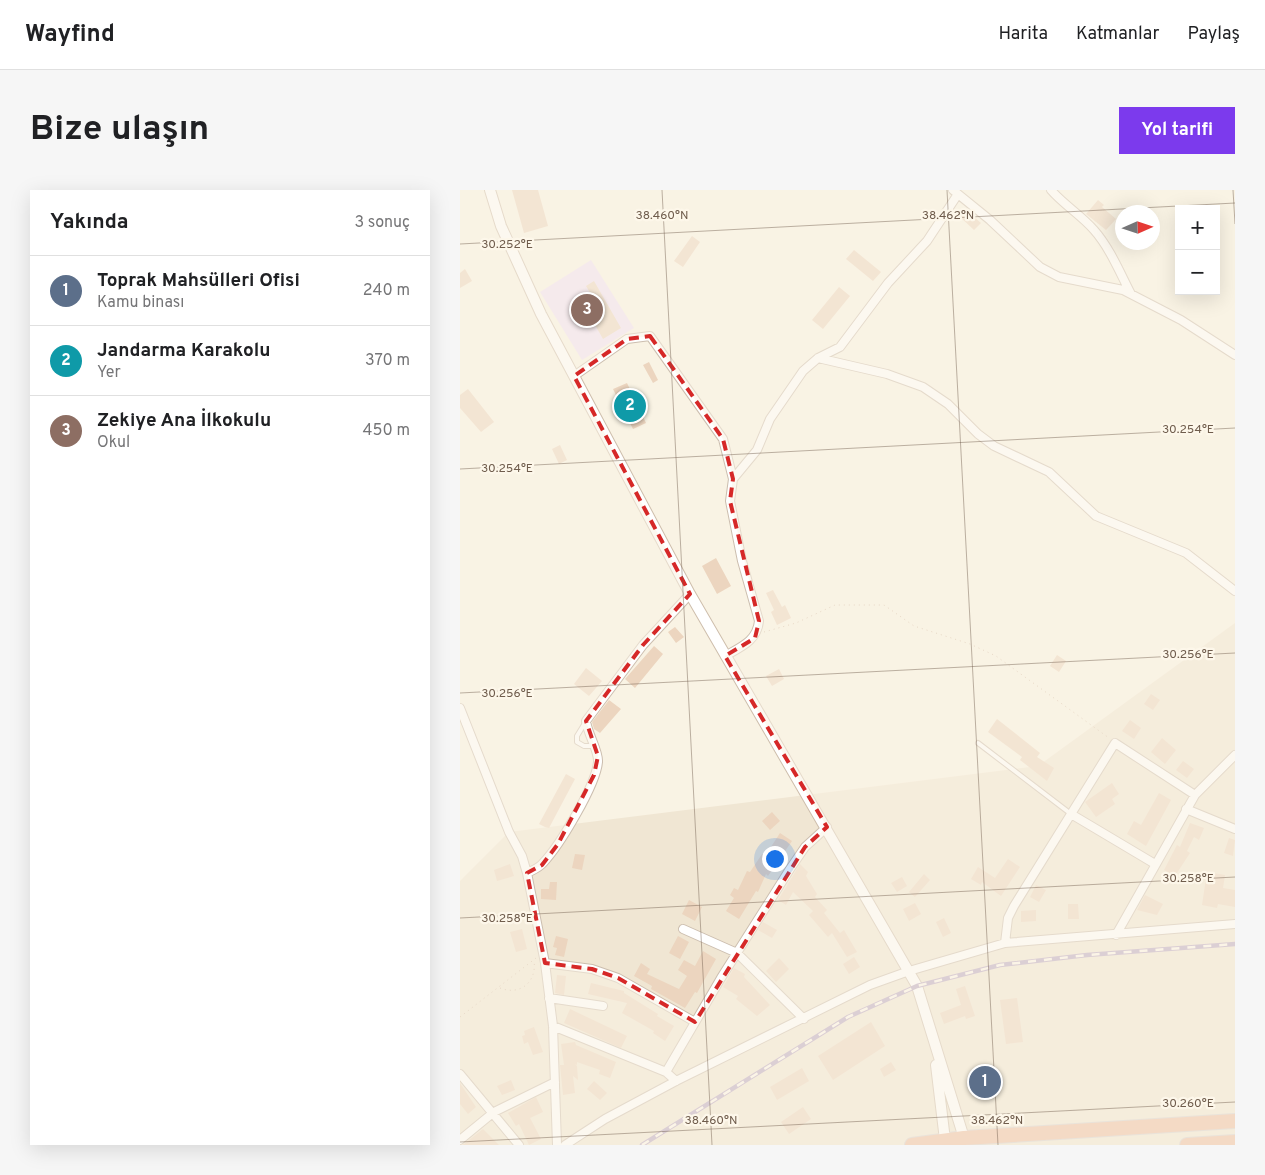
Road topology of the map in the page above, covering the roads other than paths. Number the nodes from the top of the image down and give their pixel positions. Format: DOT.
graph roads {
  1 [pos="490,190"];
  2 [pos="1052,190"];
  3 [pos="956,192"];
  4 [pos="1131,294"];
  5 [pos="1235,355"];
  6 [pos="818,358"];
  7 [pos="574,376"];
  8 [pos="733,479"];
  9 [pos="1235,591"];
  10 [pos="690,594"];
  11 [pos="725,656"];
  12 [pos="460,708"];
  13 [pos="586,721"];
  14 [pos="978,743"];
  15 [pos="594,746"];
  16 [pos="1235,755"];
  17 [pos="1195,795"];
  18 [pos="1186,809"];
  19 [pos="1071,814"];
  20 [pos="827,827"];
  21 [pos="1235,829"];
  22 [pos="1155,864"];
  23 [pos="526,873"];
  24 [pos="1235,924"];
  25 [pos="683,929"];
  26 [pos="1116,935"];
  27 [pos="1005,943"];
  28 [pos="737,953"];
  29 [pos="545,963"];
  30 [pos="909,971"];
  31 [pos="549,998"];
  32 [pos="603,1006"];
  33 [pos="804,1019"];
  34 [pos="695,1022"];
  35 [pos="553,1026"];
  36 [pos="933,1042"];
  37 [pos="666,1072"];
  38 [pos="460,1074"];
  39 [pos="676,1081"];
  40 [pos="555,1082"];
  41 [pos="494,1112"];
  42 [pos="1235,1121"];
  43 [pos="460,1140"];
  44 [pos="965,1142"];
  45 [pos="1235,1142"];
  46 [pos="945,1143"];
  47 [pos="519,1145"];
  48 [pos="558,1145"];
  49 [pos="565,1145"];
  50 [pos="912,1145"];
  51 [pos="1187,1145"];
  1 -- 7 [label="street"];
  2 -- 4 [label="street"];
  3 -- 4 [label="street"];
  3 -- 6 [label="street"];
  4 -- 5 [label="street"];
  6 -- 8 [label="street"];
  6 -- 9 [label="street"];
  7 -- 8 [label="street"];
  7 -- 10 [label="street"];
  8 -- 11 [label="street"];
  10 -- 11 [label="street"];
  10 -- 13 [label="street"];
  11 -- 20 [label="street"];
  12 -- 23 [label="street"];
  13 -- 15 [label="street"];
  13 -- 15 [label="lane"];
  14 -- 19 [label="lane"];
  15 -- 23 [label="street"];
  16 -- 17 [label="street"];
  17 -- 18 [label="street"];
  17 -- 19 [label="street"];
  18 -- 21 [label="street"];
  18 -- 22 [label="street"];
  19 -- 22 [label="street"];
  19 -- 27 [label="street"];
  20 -- 28 [label="street"];
  20 -- 30 [label="street"];
  22 -- 26 [label="street"];
  23 -- 29 [label="street"];
  24 -- 26 [label="street"];
  25 -- 28 [label="street"];
  26 -- 27 [label="street"];
  27 -- 30 [label="street"];
  28 -- 33 [label="street"];
  28 -- 34 [label="street"];
  29 -- 31 [label="street"];
  29 -- 34 [label="street"];
  30 -- 33 [label="street"];
  30 -- 36 [label="street"];
  31 -- 32 [label="street"];
  31 -- 35 [label="street"];
  33 -- 39 [label="street"];
  34 -- 37 [label="street"];
  35 -- 37 [label="street"];
  35 -- 40 [label="street"];
  36 -- 44 [label="street"];
  36 -- 46 [label="street"];
  37 -- 39 [label="street"];
  38 -- 41 [label="street"];
  39 -- 49 [label="street"];
  40 -- 41 [label="street"];
  40 -- 48 [label="street"];
  41 -- 43 [label="street"];
  41 -- 47 [label="street"];
  42 -- 44 [label="highway"];
  44 -- 46 [label="highway"];
  45 -- 51 [label="highway"];
  46 -- 50 [label="highway"];
}
